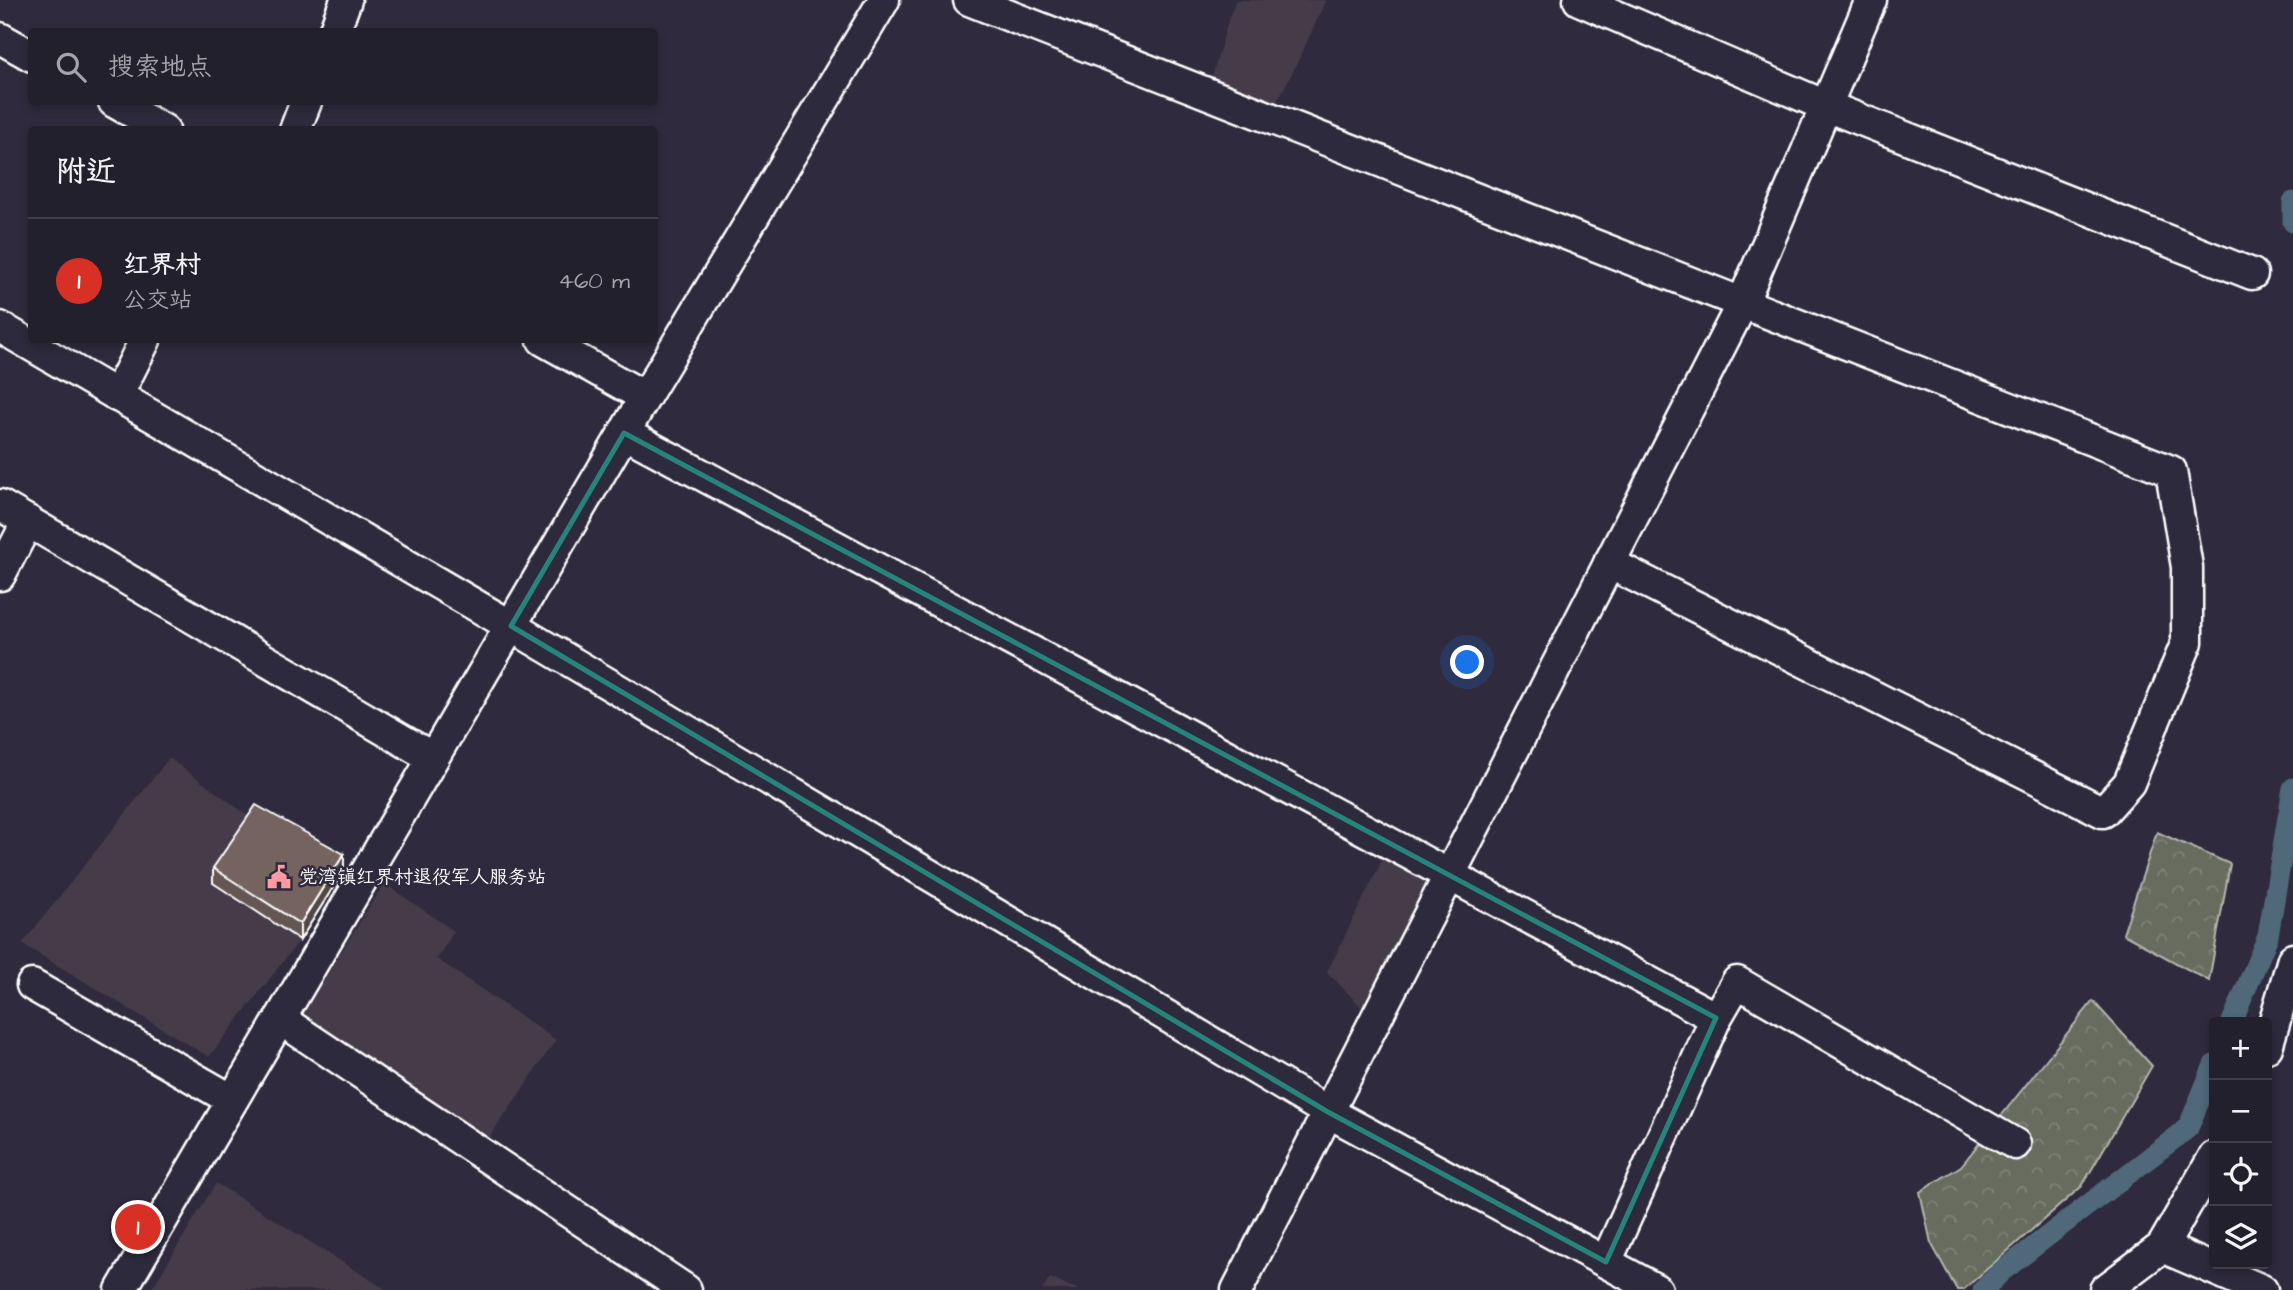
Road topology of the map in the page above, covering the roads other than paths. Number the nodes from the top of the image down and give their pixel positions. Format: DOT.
graph roads {
  1 [pos="346,0"];
  2 [pos="884,0"];
  3 [pos="969,0"];
  4 [pos="1579,0"];
  5 [pos="1871,0"];
  6 [pos="336,28"];
  7 [pos="0,38"];
  8 [pos="28,54"];
  9 [pos="119,105"];
  10 [pos="305,105"];
  11 [pos="1826,107"];
  12 [pos="157,126"];
  13 [pos="297,126"];
  14 [pos="2252,274"];
  15 [pos="1742,304"];
  16 [pos="0,327"];
  17 [pos="144,343"];
  18 [pos="547,343"];
  19 [pos="117,396"];
  20 [pos="645,397"];
  21 [pos="624,433"];
  22 [pos="0,505"];
  23 [pos="28,521"];
  24 [pos="1609,563"];
  25 [pos="0,575"];
  26 [pos="511,626"];
  27 [pos="433,758"];
  28 [pos="1450,874"];
  29 [pos="2293,959"];
  30 [pos="32,985"];
  31 [pos="1716,1018"];
  32 [pos="280,1019"];
  33 [pos="2272,1030"];
  34 [pos="232,1100"];
  35 [pos="1328,1112"];
  36 [pos="2015,1144"];
  37 [pos="2209,1166"];
  38 [pos="2162,1247"];
  39 [pos="1606,1262"];
  40 [pos="121,1290"];
  41 [pos="686,1290"];
  42 [pos="1237,1290"];
  43 [pos="1657,1290"];
  44 [pos="2105,1290"];
  45 [pos="2262,1290"];
  1 -- 6 [label="street"];
  2 -- 20 [label="street"];
  3 -- 15 [label="street"];
  4 -- 11 [label="street"];
  5 -- 11 [label="street"];
  7 -- 8 [label="street"];
  9 -- 12 [label="street"];
  10 -- 13 [label="street"];
  11 -- 14 [label="street"];
  11 -- 15 [label="street"];
  15 -- 24 [label="street"];
  15 -- 24 [label="street"];
  16 -- 19 [label="street"];
  17 -- 19 [label="street"];
  18 -- 20 [label="street"];
  19 -- 26 [label="street"];
  20 -- 21 [label="street"];
  21 -- 26 [label="street"];
  21 -- 28 [label="street"];
  22 -- 23 [label="street"];
  23 -- 25 [label="street"];
  23 -- 27 [label="street"];
  24 -- 28 [label="street"];
  26 -- 27 [label="street"];
  26 -- 35 [label="street"];
  27 -- 32 [label="street"];
  28 -- 31 [label="street"];
  28 -- 35 [label="street"];
  29 -- 33 [label="street"];
  30 -- 34 [label="street"];
  31 -- 36 [label="street"];
  31 -- 39 [label="street"];
  32 -- 34 [label="street"];
  32 -- 41 [label="street"];
  34 -- 40 [label="street"];
  35 -- 39 [label="street"];
  35 -- 42 [label="street"];
  37 -- 38 [label="street"];
  38 -- 44 [label="street"];
  38 -- 45 [label="street"];
  39 -- 43 [label="street"];
}
